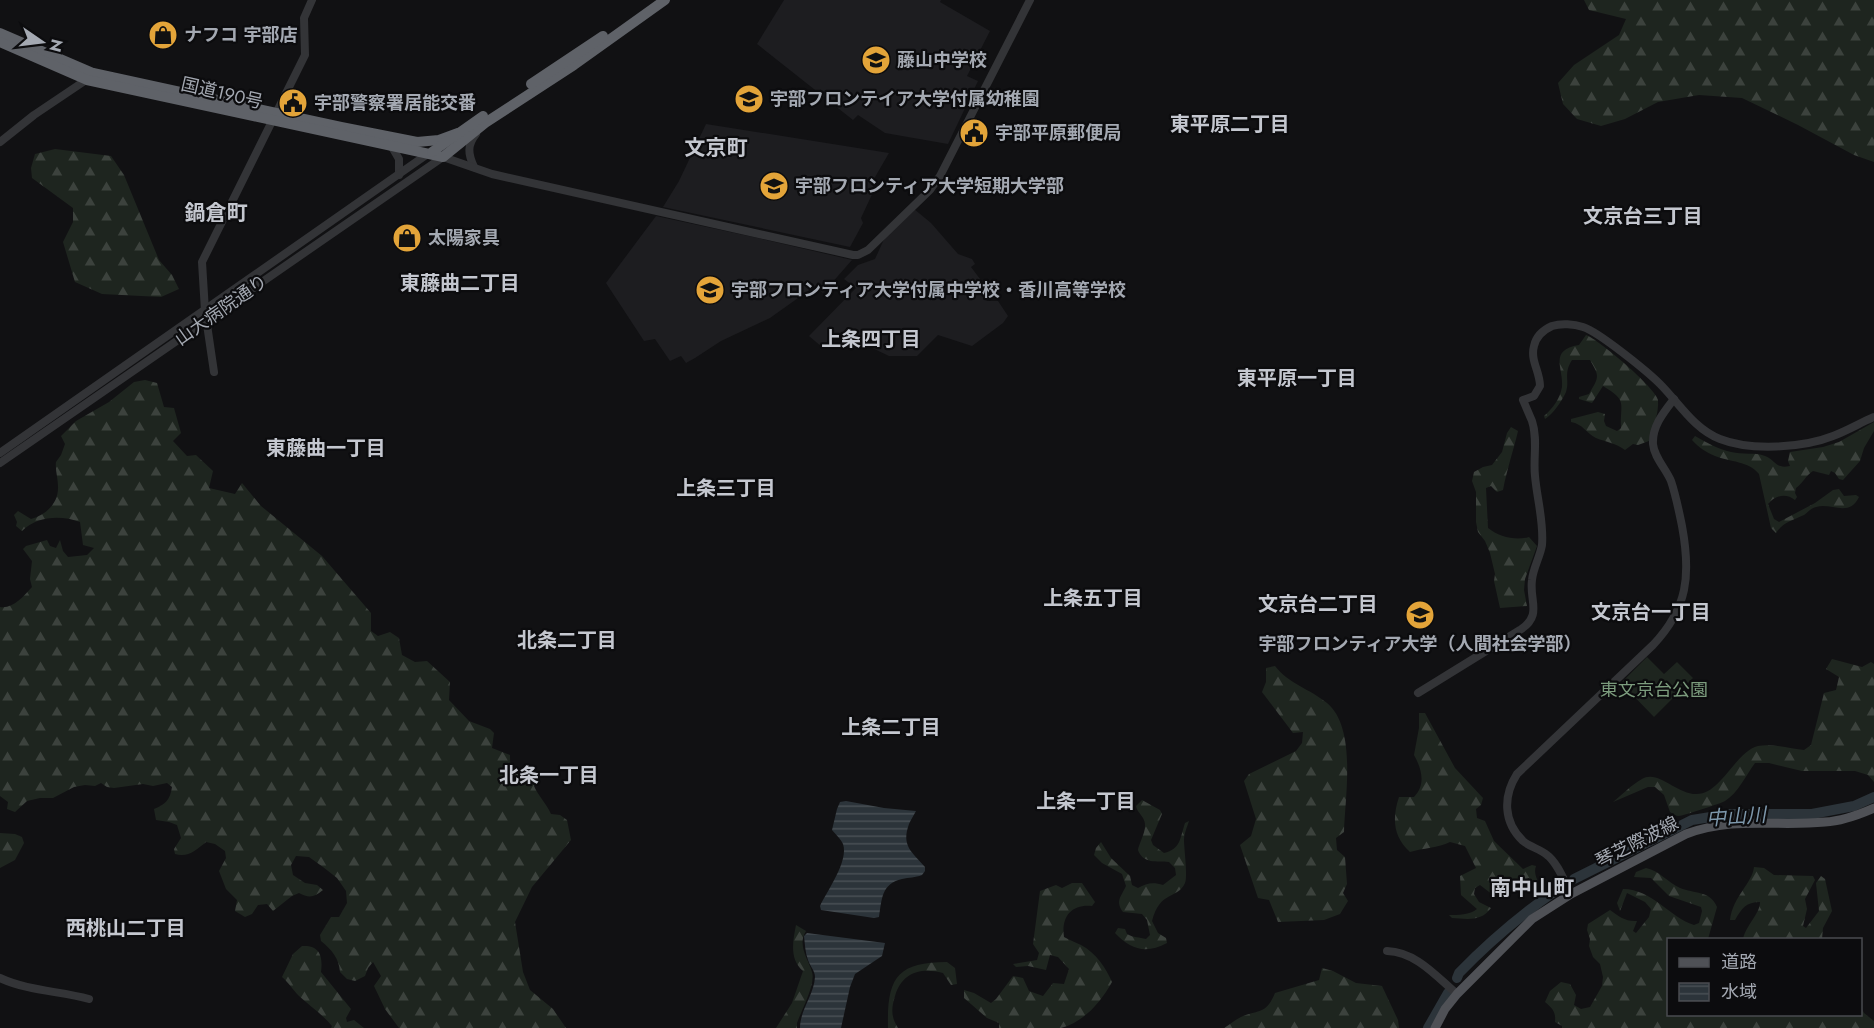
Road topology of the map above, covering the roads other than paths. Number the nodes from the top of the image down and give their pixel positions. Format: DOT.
graph roads {
  1 [pos="312,0"];
  2 [pos="654,0"];
  3 [pos="665,0"];
  4 [pos="1030,0"];
  5 [pos="0,33"];
  6 [pos="0,42"];
  7 [pos="90,77"];
  8 [pos="273,117"];
  9 [pos="485,123"];
  10 [pos="340,127"];
  11 [pos="458,133"];
  12 [pos="0,142"];
  13 [pos="392,147"];
  14 [pos="429,153"];
  15 [pos="442,157"];
  16 [pos="474,167"];
  17 [pos="399,176"];
  18 [pos="205,311"];
  19 [pos="206,322"];
  20 [pos="214,372"];
  21 [pos="1674,399"];
  22 [pos="1874,417"];
  23 [pos="0,453"];
  24 [pos="0,463"];
  25 [pos="1418,693"];
  26 [pos="1874,808"];
  27 [pos="1571,894"];
  28 [pos="1387,951"];
  29 [pos="0,978"];
  30 [pos="1457,994"];
  31 [pos="89,999"];
  32 [pos="1435,1028"];
  1 -- 8 [label="street"];
  2 -- 11 [label="highway, 国道190号"];
  3 -- 9 [label="highway"];
  4 -- 16 [label="street"];
  5 -- 7 [label="highway, 国道190号"];
  6 -- 7 [label="highway, 国道190号"];
  7 -- 8 [label="highway, 国道190号"];
  7 -- 12 [label="street"];
  8 -- 10 [label="highway, 国道190号"];
  8 -- 13 [label="highway, 国道190号"];
  8 -- 18 [label="street"];
  9 -- 15 [label="highway"];
  9 -- 16 [label="street"];
  10 -- 11 [label="highway, 国道190号"];
  10 -- 14 [label="highway, 国道190号"];
  11 -- 14 [label="highway, 国道190号"];
  13 -- 14 [label="highway, 国道190号"];
  13 -- 17 [label="street"];
  14 -- 15 [label="highway, 国道190号"];
  14 -- 17 [label="street, 山大病院通り"];
  15 -- 16 [label="street"];
  15 -- 19 [label="street, 山大病院通り"];
  17 -- 18 [label="street, 山大病院通り"];
  18 -- 19 [label="street"];
  18 -- 23 [label="street, 山大病院通り"];
  19 -- 20 [label="street"];
  19 -- 24 [label="street, 山大病院通り"];
  21 -- 22 [label="street"];
  21 -- 25 [label="street"];
  21 -- 27 [label="street"];
  26 -- 27 [label="main road, 琴芝際波線"];
  27 -- 30 [label="main road, 琴芝際波線"];
  28 -- 30 [label="street"];
  29 -- 31 [label="street"];
  30 -- 32 [label="main road, 琴芝際波線"];
}
